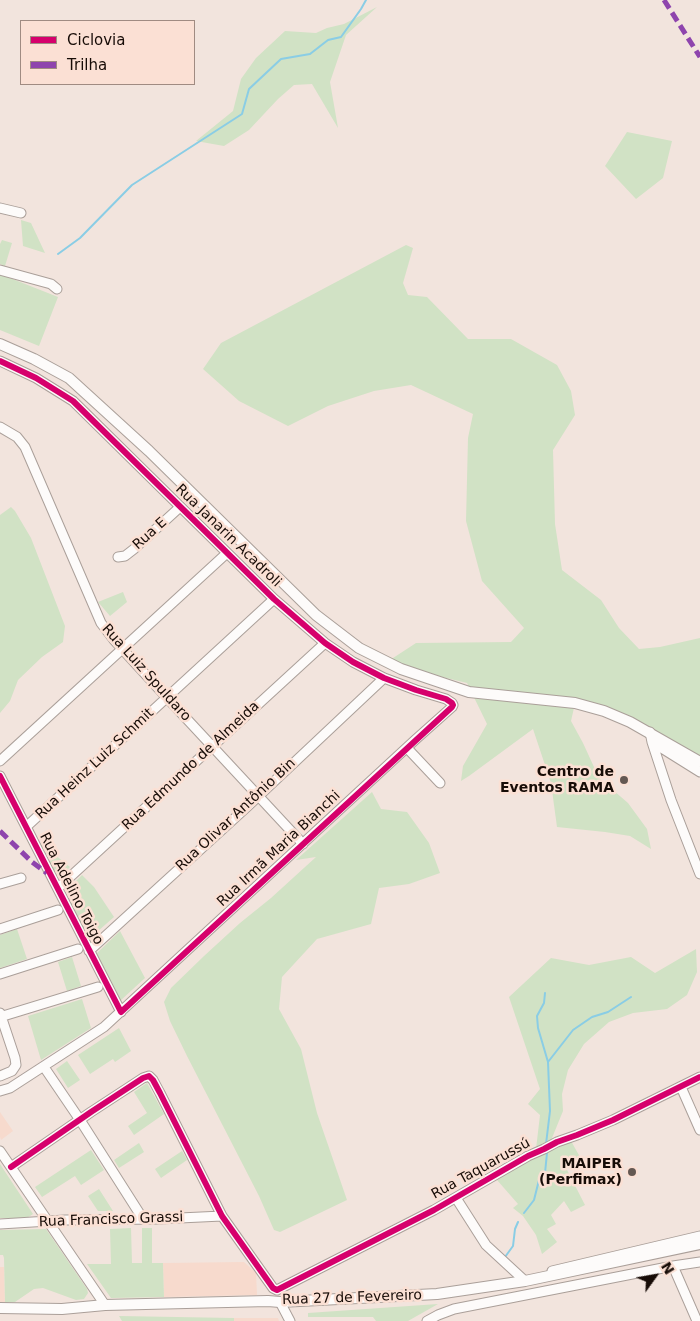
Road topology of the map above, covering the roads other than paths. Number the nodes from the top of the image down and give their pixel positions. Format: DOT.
graph roads {
  1 [pos="0,208"];
  2 [pos="21,214"];
  3 [pos="0,270"];
  4 [pos="58,289"];
  5 [pos="0,344"];
  6 [pos="0,361"];
  7 [pos="0,427"];
  8 [pos="180,507"];
  9 [pos="227,553"];
  10 [pos="118,557"];
  11 [pos="274,599"];
  12 [pos="325,643"];
  13 [pos="122,649"];
  14 [pos="384,678"];
  15 [pos="167,698"];
  16 [pos="453,705"];
  17 [pos="651,737"];
  18 [pos="212,746"];
  19 [pos="407,748"];
  20 [pos="0,760"];
  21 [pos="700,762"];
  22 [pos="700,772"];
  23 [pos="0,776"];
  24 [pos="440,782"];
  25 [pos="258,796"];
  26 [pos="26,827"];
  27 [pos="303,844"];
  28 [pos="700,874"];
  29 [pos="21,878"];
  30 [pos="0,884"];
  31 [pos="58,888"];
  32 [pos="58,910"];
  33 [pos="0,929"];
  34 [pos="78,949"];
  35 [pos="89,951"];
  36 [pos="0,974"];
  37 [pos="98,987"];
  38 [pos="120,1012"];
  39 [pos="1,1015"];
  40 [pos="44,1067"];
  41 [pos="0,1076"];
  42 [pos="700,1077"];
  43 [pos="680,1087"];
  44 [pos="0,1091"];
  45 [pos="80,1120"];
  46 [pos="699,1127"];
  47 [pos="0,1150"];
  48 [pos="12,1167"];
  49 [pos="456,1198"];
  50 [pos="222,1216"];
  51 [pos="143,1219"];
  52 [pos="48,1221"];
  53 [pos="0,1224"];
  54 [pos="700,1236"];
  55 [pos="700,1244"];
  56 [pos="700,1262"];
  57 [pos="673,1266"];
  58 [pos="584,1268"];
  59 [pos="543,1277"];
  60 [pos="525,1280"];
  61 [pos="590,1283"];
  62 [pos="273,1286"];
  63 [pos="268,1301"];
  64 [pos="280,1302"];
  65 [pos="105,1305"];
  66 [pos="0,1308"];
  67 [pos="290,1321"];
  68 [pos="427,1321"];
  69 [pos="697,1321"];
  1 -- 2 [label="street"];
  3 -- 4 [label="street"];
  5 -- 17 [label="main road"];
  6 -- 8 [label="street, Rua Janarin Acadroli"];
  7 -- 13 [label="street, Rua Luiz Spuldaro"];
  8 -- 9 [label="street, Rua Janarin Acadroli"];
  8 -- 10 [label="street, Rua E"];
  9 -- 11 [label="street, Rua Janarin Acadroli"];
  9 -- 13 [label="street"];
  11 -- 12 [label="street, Rua Janarin Acadroli"];
  11 -- 15 [label="street, Rua Heinz Luiz Schmit"];
  12 -- 14 [label="street, Rua Janarin Acadroli"];
  12 -- 18 [label="street, Rua Edmundo de Almeida"];
  13 -- 15 [label="street, Rua Luiz Spuldaro"];
  13 -- 20 [label="street"];
  14 -- 16 [label="street, Rua Janarin Acadroli"];
  14 -- 25 [label="street, Rua Olivar Antônio Bin"];
  15 -- 18 [label="street, Rua Luiz Spuldaro"];
  15 -- 26 [label="street, Rua Heinz Luiz Schmit"];
  16 -- 19 [label="street, Rua Irmã Maria Bianchi"];
  17 -- 21 [label="main road"];
  17 -- 22 [label="street"];
  17 -- 28 [label="street"];
  18 -- 25 [label="street, Rua Luiz Spuldaro"];
  18 -- 31 [label="street, Rua Edmundo de Almeida"];
  19 -- 24 [label="street"];
  19 -- 27 [label="street, Rua Irmã Maria Bianchi"];
  23 -- 26 [label="street, Rua Adelino Toigo"];
  25 -- 27 [label="street, Rua Luiz Spuldaro"];
  25 -- 35 [label="street, Rua Olivar Antônio Bin"];
  26 -- 31 [label="street, Rua Adelino Toigo"];
  27 -- 38 [label="street, Rua Irmã Maria Bianchi"];
  29 -- 30 [label="street"];
  31 -- 35 [label="street, Rua Adelino Toigo"];
  32 -- 33 [label="street"];
  34 -- 36 [label="street"];
  35 -- 38 [label="street, Rua Adelino Toigo"];
  37 -- 39 [label="street"];
  38 -- 40 [label="street, Rua Irmã Maria Bianchi"];
  39 -- 41 [label="street"];
  40 -- 44 [label="street, Rua Irmã Maria Bianchi"];
  40 -- 45 [label="street"];
  42 -- 43 [label="street, Rua Taquarussú"];
  43 -- 46 [label="street"];
  43 -- 49 [label="street, Rua Taquarussú"];
  45 -- 48 [label="street"];
  45 -- 50 [label="street"];
  45 -- 51 [label="street"];
  47 -- 48 [label="street"];
  48 -- 52 [label="street"];
  49 -- 60 [label="street"];
  49 -- 62 [label="street, Rua Taquarussú"];
  50 -- 51 [label="street, Rua Francisco Grassi"];
  50 -- 62 [label="street"];
  51 -- 52 [label="street, Rua Francisco Grassi"];
  52 -- 53 [label="street, Rua Francisco Grassi"];
  52 -- 65 [label="street"];
  54 -- 59 [label="street"];
  55 -- 58 [label="main road, Rua 27 de Fevereiro"];
  56 -- 57 [label="street"];
  57 -- 61 [label="street"];
  57 -- 69 [label="street"];
  58 -- 59 [label="main road, Rua 27 de Fevereiro"];
  58 -- 61 [label="street"];
  59 -- 60 [label="main road, Rua 27 de Fevereiro"];
  60 -- 64 [label="main road, Rua 27 de Fevereiro"];
  61 -- 68 [label="street"];
  62 -- 63 [label="street"];
  63 -- 64 [label="main road, Rua 27 de Fevereiro"];
  63 -- 65 [label="main road, Rua 27 de Fevereiro"];
  64 -- 67 [label="street"];
  65 -- 66 [label="main road, Rua 27 de Fevereiro"];
}
